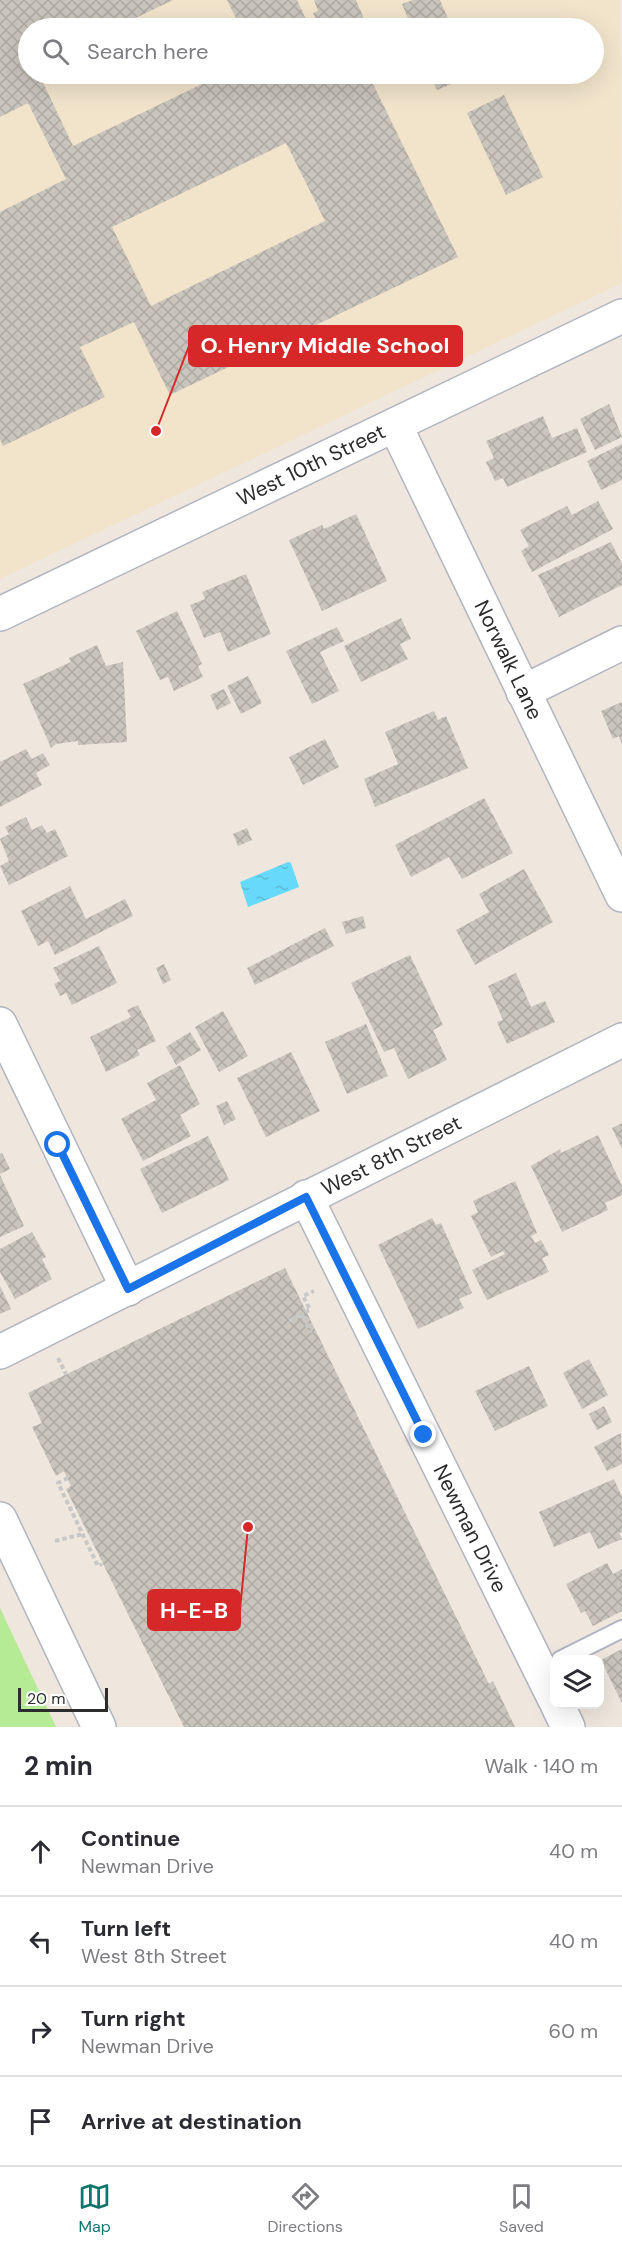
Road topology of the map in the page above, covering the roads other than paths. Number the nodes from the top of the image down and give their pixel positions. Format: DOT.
graph roads {
  1 [pos="622,316"];
  2 [pos="395,425"];
  3 [pos="0,614"];
  4 [pos="622,643"];
  5 [pos="523,692"];
  6 [pos="622,895"];
  7 [pos="0,1024"];
  8 [pos="622,1041"];
  9 [pos="306,1197"];
  10 [pos="128,1289"];
  11 [pos="0,1352"];
  12 [pos="0,1519"];
  13 [pos="622,1629"];
  14 [pos="570,1655"];
  15 [pos="550,1660"];
  16 [pos="559,1709"];
  17 [pos="99,1727"];
  18 [pos="568,1727"];
  1 -- 2 [label="street, West 10th Street"];
  2 -- 3 [label="street, West 10th Street"];
  2 -- 5 [label="street, Norwalk Lane"];
  4 -- 5 [label="street"];
  5 -- 6 [label="street, Norwalk Lane"];
  7 -- 10 [label="street"];
  8 -- 9 [label="street, West 8th Street"];
  9 -- 10 [label="street, West 8th Street"];
  9 -- 15 [label="street, Newman Drive"];
  10 -- 11 [label="street, West 8th Street"];
  12 -- 17 [label="street"];
  13 -- 14 [label="lane"];
  16 -- 18 [label="street"];
}
